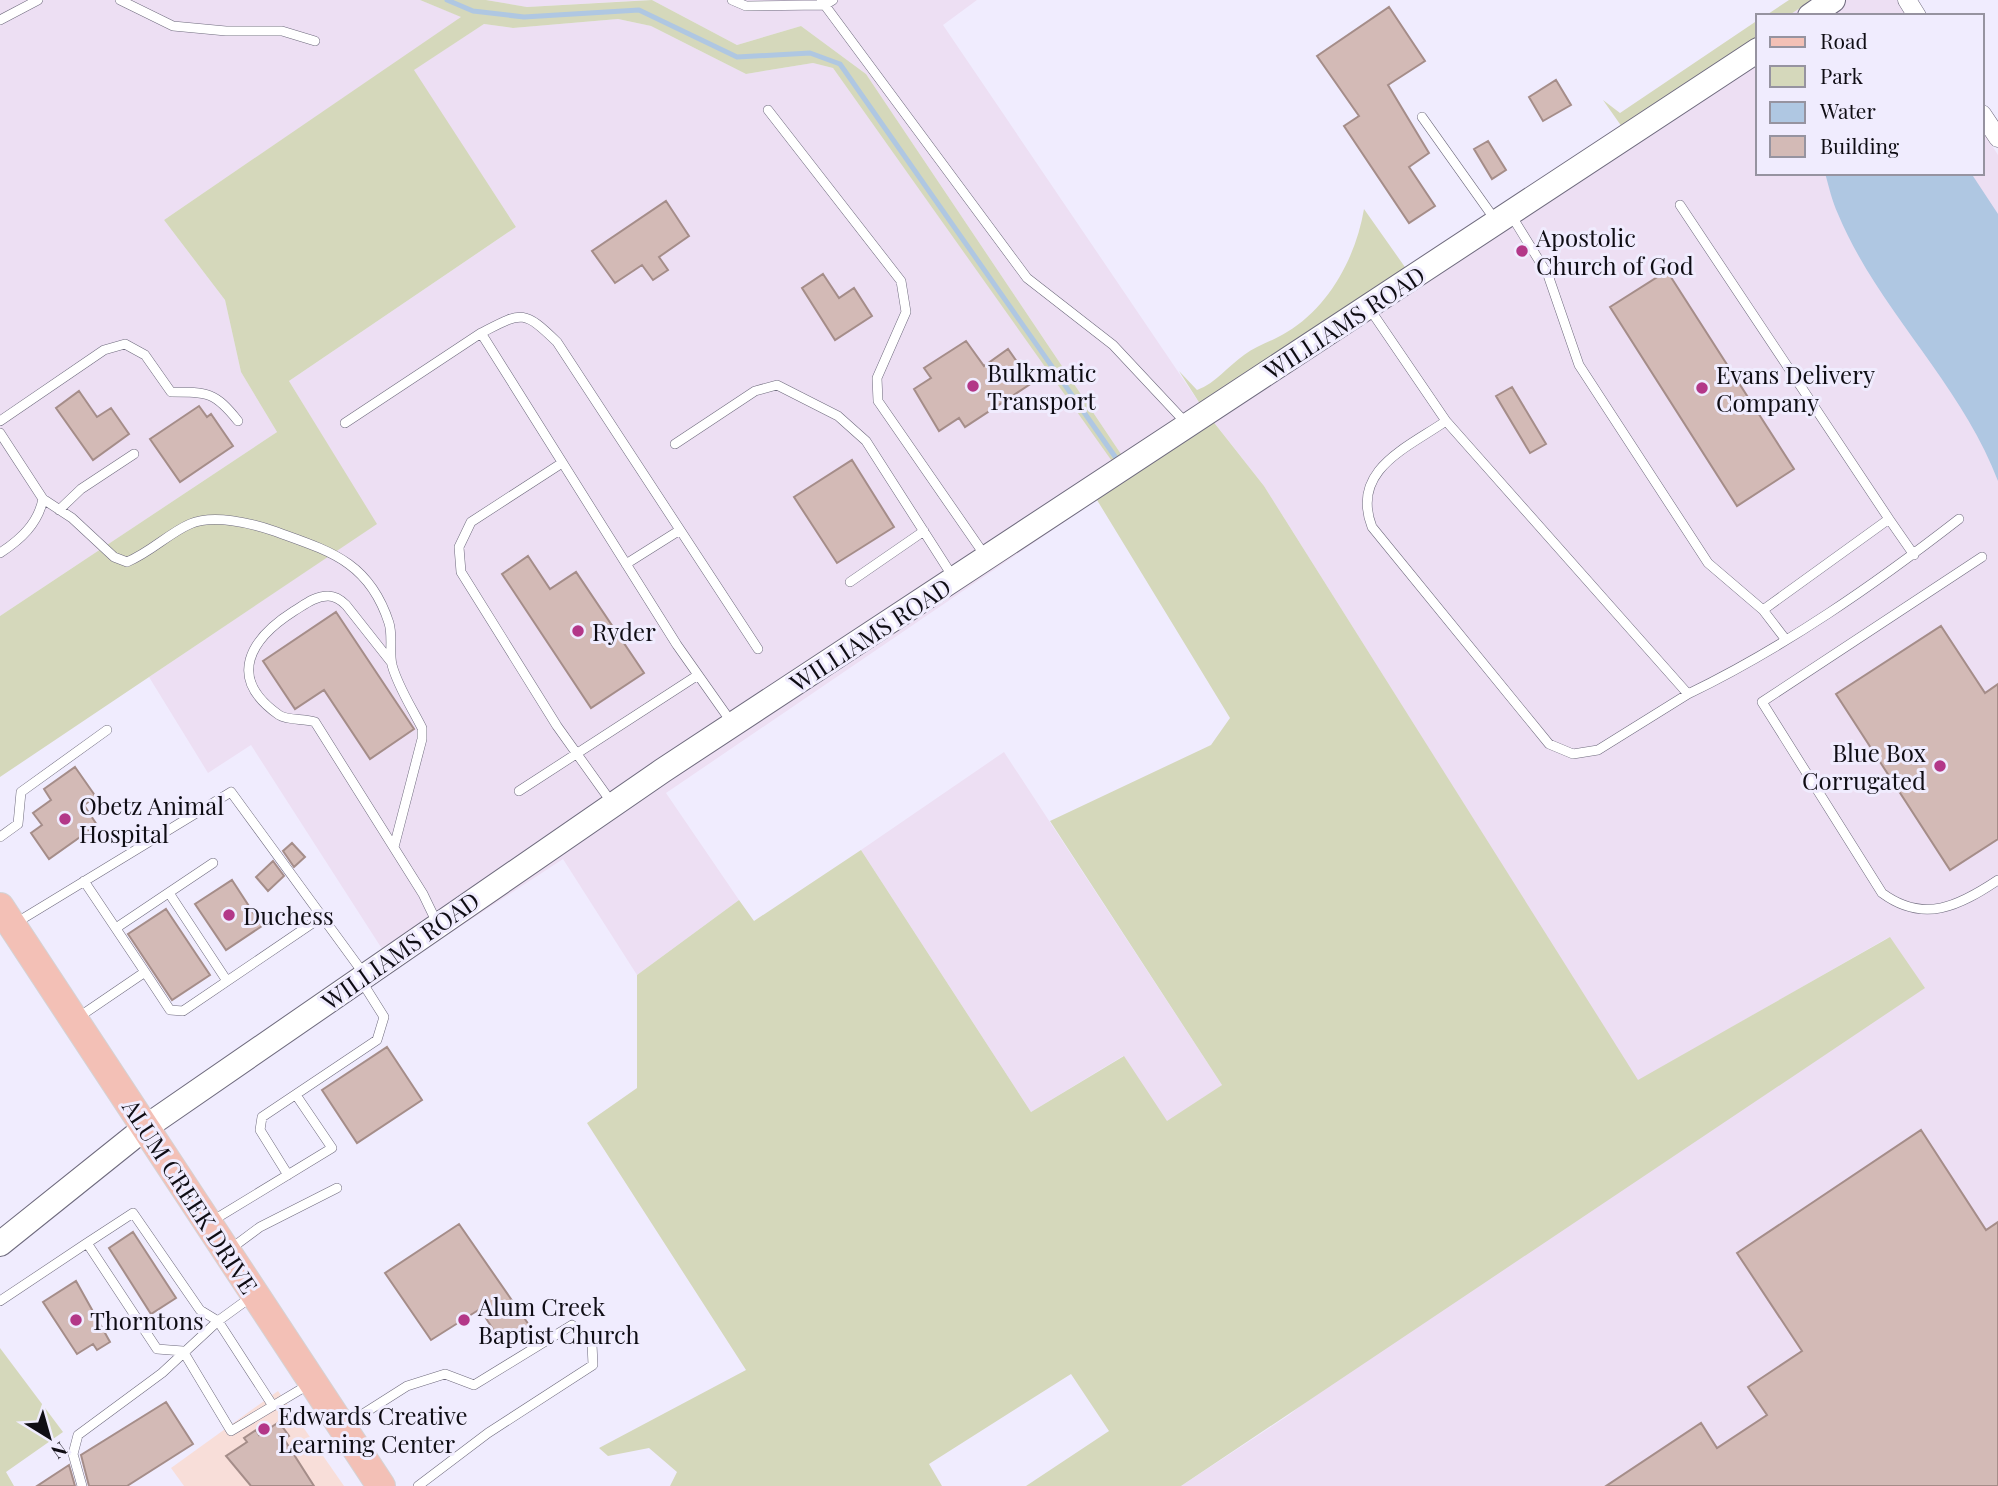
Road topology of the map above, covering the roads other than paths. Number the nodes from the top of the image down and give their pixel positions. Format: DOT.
graph roads {
  1 [pos="38,0"];
  2 [pos="120,0"];
  3 [pos="732,0"];
  4 [pos="1833,0"];
  5 [pos="826,2"];
  6 [pos="1813,14"];
  7 [pos="0,20"];
  8 [pos="315,41"];
  9 [pos="1756,51"];
  10 [pos="768,110"];
  11 [pos="1422,117"];
  12 [pos="1984,117"];
  13 [pos="1998,138"];
  14 [pos="1680,205"];
  15 [pos="1504,218"];
  16 [pos="1368,306"];
  17 [pos="481,333"];
  18 [pos="0,421"];
  19 [pos="238,421"];
  20 [pos="1446,421"];
  21 [pos="345,422"];
  22 [pos="1188,424"];
  23 [pos="0,433"];
  24 [pos="675,444"];
  25 [pos="134,454"];
  26 [pos="562,463"];
  27 [pos="43,499"];
  28 [pos="60,510"];
  29 [pos="1889,519"];
  30 [pos="1959,519"];
  31 [pos="680,530"];
  32 [pos="923,531"];
  33 [pos="0,553"];
  34 [pos="1914,555"];
  35 [pos="986,557"];
  36 [pos="1982,557"];
  37 [pos="626,564"];
  38 [pos="954,578"];
  39 [pos="850,582"];
  40 [pos="1763,610"];
  41 [pos="1786,640"];
  42 [pos="758,649"];
  43 [pos="391,663"];
  44 [pos="698,675"];
  45 [pos="1688,694"];
  46 [pos="733,724"];
  47 [pos="107,730"];
  48 [pos="577,753"];
  49 [pos="519,791"];
  50 [pos="613,804"];
  51 [pos="0,837"];
  52 [pos="394,847"];
  53 [pos="213,863"];
  54 [pos="1998,880"];
  55 [pos="85,881"];
  56 [pos="169,893"];
  57 [pos="6,916"];
  58 [pos="323,916"];
  59 [pos="438,924"];
  60 [pos="116,928"];
  61 [pos="145,972"];
  62 [pos="361,976"];
  63 [pos="228,981"];
  64 [pos="75,1020"];
  65 [pos="296,1095"];
  66 [pos="146,1127"];
  67 [pos="288,1175"];
  68 [pos="337,1188"];
  69 [pos="209,1223"];
  70 [pos="87,1243"];
  71 [pos="0,1244"];
  72 [pos="227,1251"];
  73 [pos="256,1294"];
  74 [pos="0,1301"];
  75 [pos="218,1321"];
  76 [pos="183,1351"];
  77 [pos="313,1382"];
  78 [pos="273,1406"];
  79 [pos="342,1427"];
  80 [pos="82,1486"];
  81 [pos="381,1486"];
  82 [pos="418,1486"];
  1 -- 7 [label="lane"];
  2 -- 8 [label="lane"];
  3 -- 5 [label="lane"];
  4 -- 6 [label="main road"];
  5 -- 22 [label="lane"];
  9 -- 15 [label="main road, WILLIAMS ROAD"];
  10 -- 35 [label="lane"];
  11 -- 15 [label="lane"];
  12 -- 13 [label="street"];
  14 -- 29 [label="lane"];
  15 -- 16 [label="main road, WILLIAMS ROAD"];
  15 -- 40 [label="lane"];
  16 -- 20 [label="lane"];
  16 -- 22 [label="main road, WILLIAMS ROAD"];
  17 -- 21 [label="lane"];
  17 -- 26 [label="lane"];
  17 -- 31 [label="lane"];
  18 -- 19 [label="lane"];
  20 -- 45 [label="lane"];
  20 -- 45 [label="lane"];
  22 -- 35 [label="main road, WILLIAMS ROAD"];
  23 -- 27 [label="lane"];
  24 -- 32 [label="lane"];
  25 -- 28 [label="lane"];
  26 -- 37 [label="lane"];
  26 -- 48 [label="lane"];
  27 -- 28 [label="lane"];
  27 -- 33 [label="lane"];
  28 -- 43 [label="lane"];
  29 -- 34 [label="lane"];
  29 -- 40 [label="lane"];
  30 -- 34 [label="lane"];
  31 -- 37 [label="lane"];
  31 -- 42 [label="lane"];
  32 -- 38 [label="lane"];
  32 -- 39 [label="lane"];
  34 -- 41 [label="lane"];
  35 -- 38 [label="main road, WILLIAMS ROAD"];
  36 -- 54 [label="lane"];
  37 -- 44 [label="lane"];
  38 -- 46 [label="main road, WILLIAMS ROAD"];
  40 -- 41 [label="lane"];
  41 -- 45 [label="lane"];
  43 -- 52 [label="lane"];
  43 -- 52 [label="lane"];
  44 -- 46 [label="lane"];
  44 -- 48 [label="lane"];
  46 -- 50 [label="main road, WILLIAMS ROAD"];
  47 -- 51 [label="lane"];
  48 -- 49 [label="lane"];
  48 -- 50 [label="lane"];
  50 -- 59 [label="main road, WILLIAMS ROAD"];
  52 -- 59 [label="lane"];
  53 -- 56 [label="lane"];
  55 -- 57 [label="lane"];
  55 -- 58 [label="lane"];
  55 -- 60 [label="lane"];
  56 -- 60 [label="lane"];
  56 -- 63 [label="lane"];
  57 -- 64 [label="main road, ALUM CREEK DRIVE"];
  58 -- 62 [label="lane"];
  58 -- 63 [label="lane"];
  59 -- 62 [label="main road, WILLIAMS ROAD"];
  60 -- 61 [label="lane"];
  61 -- 63 [label="lane"];
  61 -- 64 [label="lane"];
  62 -- 65 [label="lane"];
  62 -- 66 [label="main road, WILLIAMS ROAD"];
  64 -- 66 [label="main road, ALUM CREEK DRIVE"];
  65 -- 67 [label="lane"];
  65 -- 67 [label="lane"];
  66 -- 69 [label="main road, ALUM CREEK DRIVE"];
  66 -- 71 [label="main road, WILLIAMS ROAD"];
  67 -- 69 [label="lane"];
  68 -- 72 [label="lane"];
  69 -- 72 [label="main road, ALUM CREEK DRIVE"];
  70 -- 74 [label="lane"];
  70 -- 75 [label="lane"];
  70 -- 76 [label="lane"];
  72 -- 73 [label="main road, ALUM CREEK DRIVE"];
  73 -- 75 [label="lane"];
  73 -- 77 [label="main road, ALUM CREEK DRIVE"];
  75 -- 76 [label="lane"];
  75 -- 78 [label="lane"];
  76 -- 78 [label="lane"];
  76 -- 80 [label="lane"];
  77 -- 78 [label="lane"];
  77 -- 79 [label="main road, ALUM CREEK DRIVE"];
  79 -- 81 [label="main road, ALUM CREEK DRIVE"];
  79 -- 82 [label="lane"];
}
